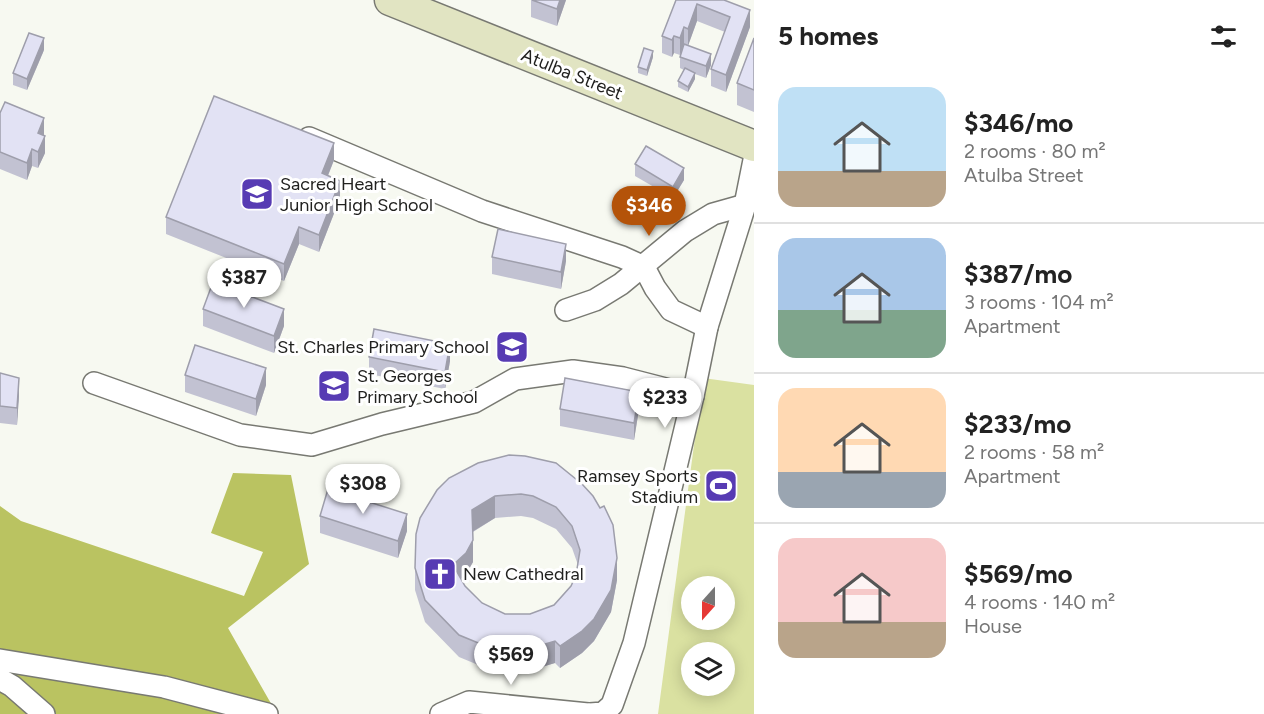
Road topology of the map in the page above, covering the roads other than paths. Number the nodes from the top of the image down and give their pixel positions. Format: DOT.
graph roads {
  1 [pos="390,0"];
  2 [pos="296,132"];
  3 [pos="754,146"];
  4 [pos="754,160"];
  5 [pos="745,205"];
  6 [pos="644,267"];
  7 [pos="566,310"];
  8 [pos="707,327"];
  9 [pos="94,383"];
  10 [pos="693,396"];
  11 [pos="0,660"];
  12 [pos="0,679"];
  13 [pos="44,714"];
  14 [pos="267,714"];
  15 [pos="441,714"];
  16 [pos="596,714"];
  1 -- 3 [label="street, Atulba Street"];
  2 -- 6 [label="street"];
  4 -- 5 [label="street"];
  5 -- 6 [label="street"];
  5 -- 8 [label="street"];
  6 -- 7 [label="street"];
  6 -- 8 [label="street"];
  8 -- 10 [label="street"];
  9 -- 10 [label="street"];
  10 -- 16 [label="street"];
  11 -- 14 [label="street"];
  12 -- 13 [label="street"];
  15 -- 16 [label="street"];
}
